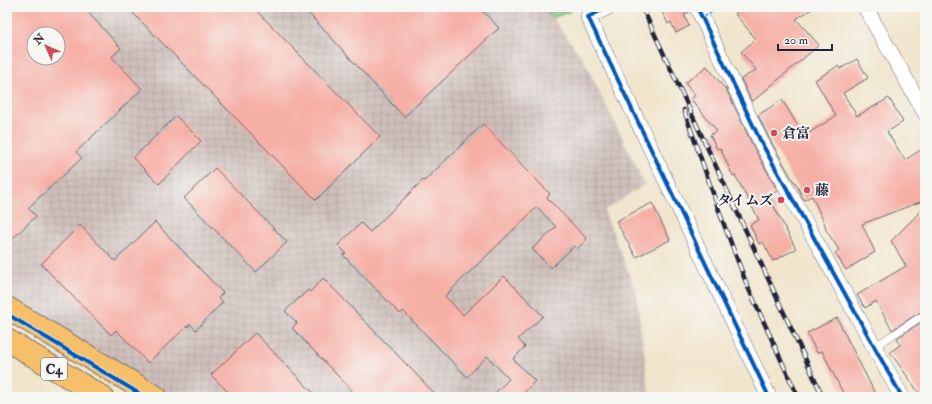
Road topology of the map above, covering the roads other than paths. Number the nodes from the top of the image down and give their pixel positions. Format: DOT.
graph roads {
  1 [pos="608,7"];
  2 [pos="697,7"];
  3 [pos="865,7"];
  4 [pos="925,113"];
  5 [pos="7,308"];
  6 [pos="7,314"];
  7 [pos="925,314"];
  8 [pos="7,340"];
  9 [pos="874,347"];
  10 [pos="102,397"];
  11 [pos="145,397"];
  12 [pos="156,397"];
  13 [pos="770,397"];
  14 [pos="902,397"];
  1 -- 13 [label="street"];
  2 -- 9 [label="street"];
  3 -- 4 [label="street"];
  5 -- 12 [label="highway, C4"];
  6 -- 11 [label="street"];
  7 -- 9 [label="lane"];
  8 -- 10 [label="highway, C4"];
  9 -- 14 [label="street"];
}
